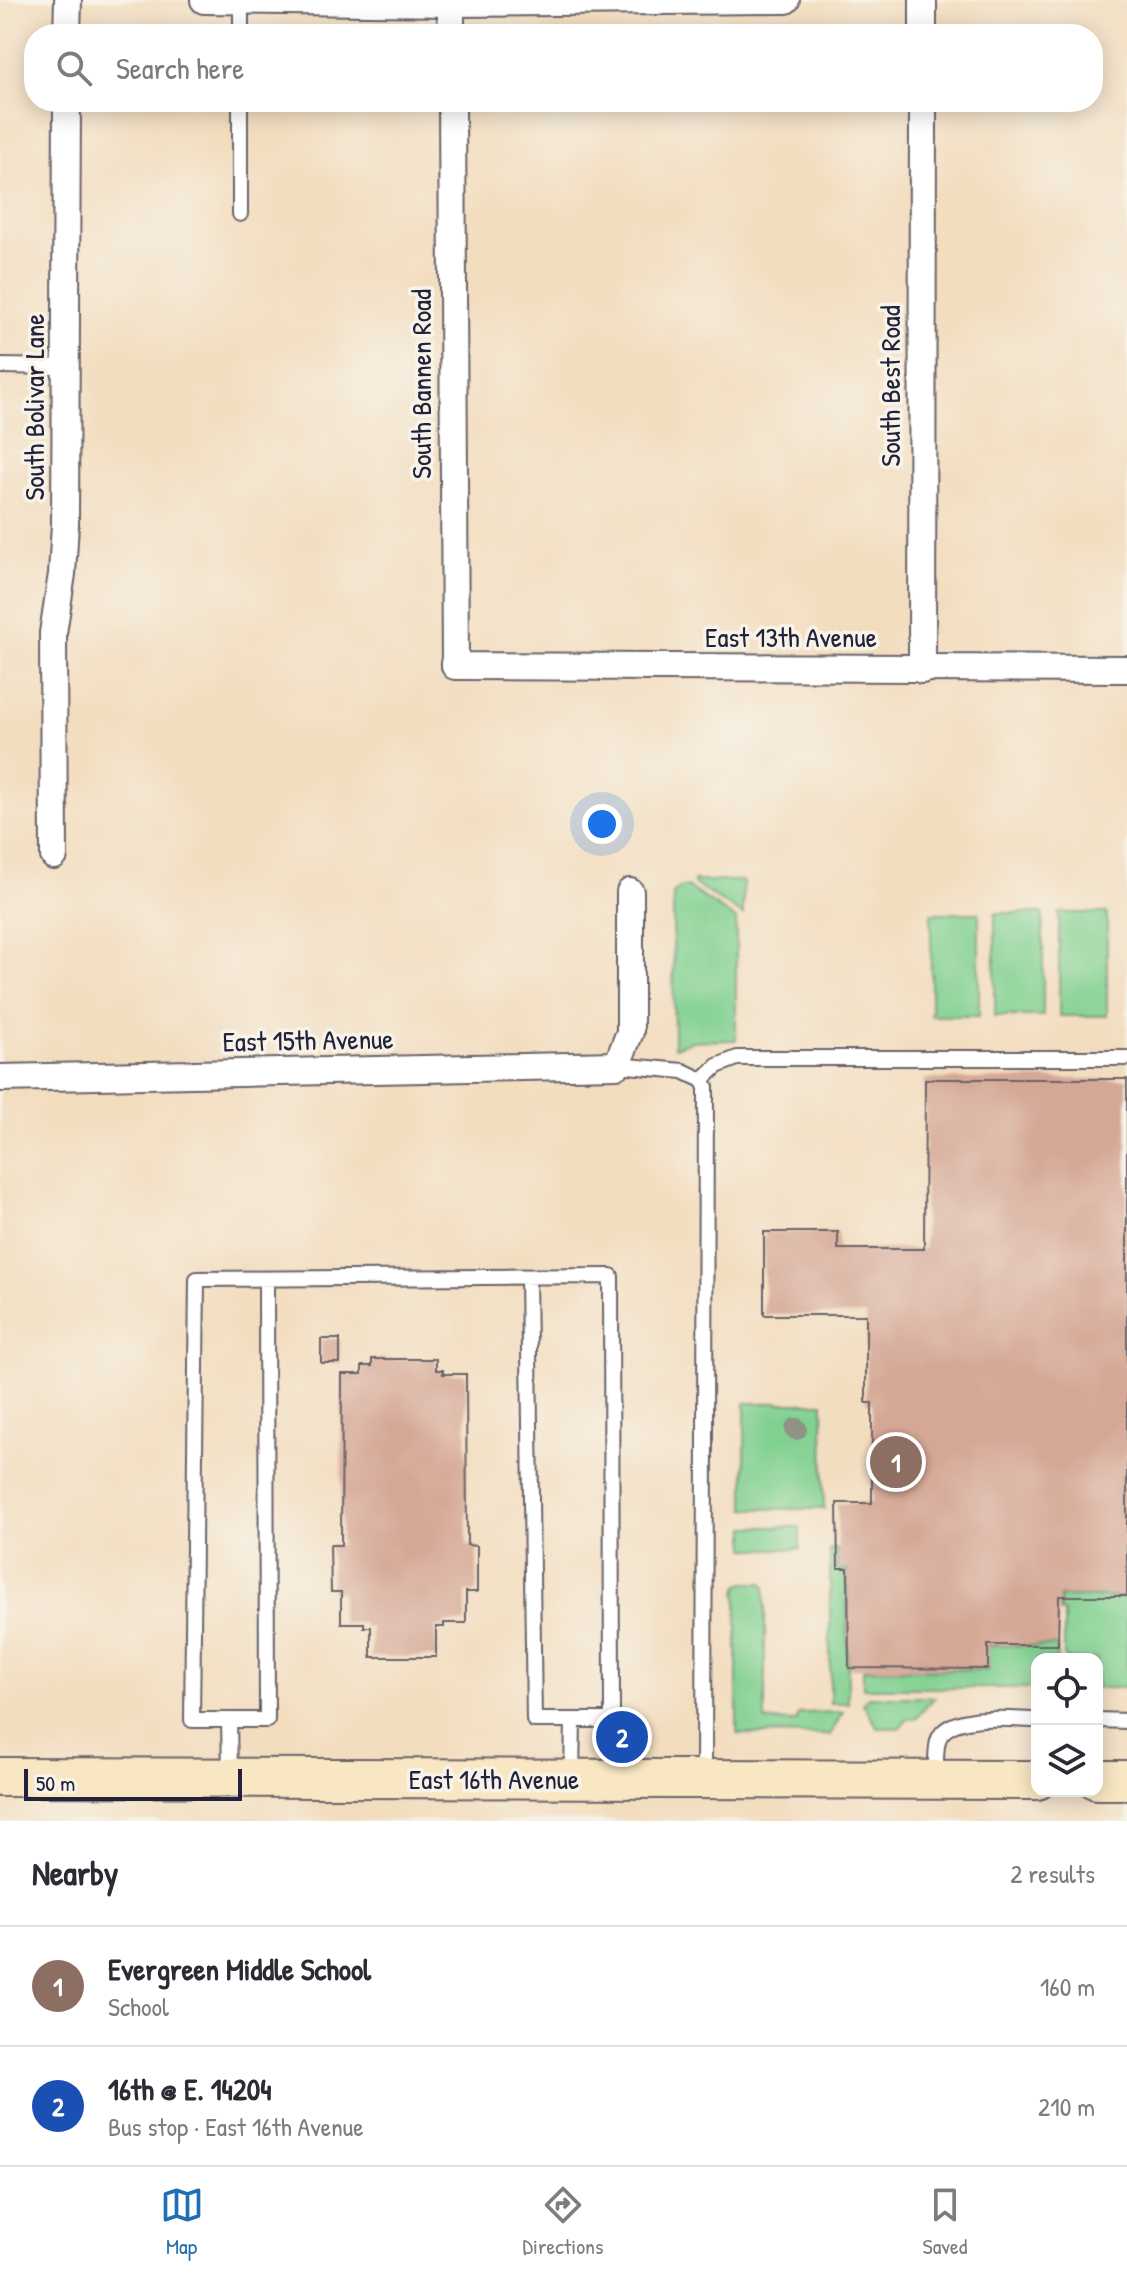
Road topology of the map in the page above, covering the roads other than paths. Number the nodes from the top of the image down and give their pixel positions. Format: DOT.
graph roads {
  1 [pos="68,0"];
  2 [pos="204,0"];
  3 [pos="786,0"];
  4 [pos="923,0"];
  5 [pos="241,1"];
  6 [pos="451,2"];
  7 [pos="67,24"];
  8 [pos="241,24"];
  9 [pos="451,24"];
  10 [pos="923,24"];
  11 [pos="67,112"];
  12 [pos="240,112"];
  13 [pos="452,112"];
  14 [pos="923,112"];
  15 [pos="240,214"];
  16 [pos="0,366"];
  17 [pos="66,367"];
  18 [pos="455,666"];
  19 [pos="1127,669"];
  20 [pos="922,670"];
  21 [pos="54,856"];
  22 [pos="630,892"];
  23 [pos="1127,1058"];
  24 [pos="617,1065"];
  25 [pos="0,1078"];
  26 [pos="702,1080"];
  27 [pos="528,1277"];
  28 [pos="266,1279"];
  29 [pos="229,1720"];
  30 [pos="573,1720"];
  31 [pos="1031,1720"];
  32 [pos="1103,1720"];
  33 [pos="1127,1721"];
  34 [pos="0,1777"];
  35 [pos="230,1778"];
  36 [pos="572,1779"];
  37 [pos="704,1779"];
  38 [pos="936,1780"];
  39 [pos="1031,1780"];
  40 [pos="1103,1780"];
  41 [pos="1127,1780"];
  1 -- 7 [label="street"];
  2 -- 5 [label="street"];
  3 -- 6 [label="street"];
  4 -- 10 [label="street"];
  5 -- 6 [label="street"];
  5 -- 8 [label="lane"];
  6 -- 9 [label="street"];
  11 -- 17 [label="street, South Bolivar Lane"];
  12 -- 15 [label="lane"];
  13 -- 18 [label="street, South Bannen Road"];
  14 -- 20 [label="street, South Best Road"];
  16 -- 17 [label="lane"];
  17 -- 21 [label="street, South Bolivar Lane"];
  18 -- 20 [label="street, East 13th Avenue"];
  19 -- 20 [label="street, East 13th Avenue"];
  22 -- 24 [label="street"];
  23 -- 26 [label="lane"];
  24 -- 25 [label="street, East 15th Avenue"];
  24 -- 26 [label="lane"];
  26 -- 37 [label="lane"];
  27 -- 28 [label="lane"];
  27 -- 30 [label="lane"];
  27 -- 30 [label="lane"];
  28 -- 29 [label="lane"];
  28 -- 29 [label="lane"];
  29 -- 35 [label="lane"];
  30 -- 36 [label="lane"];
  31 -- 38 [label="lane"];
  32 -- 33 [label="lane"];
  34 -- 35 [label="street, East 16th Avenue"];
  35 -- 36 [label="street, East 16th Avenue"];
  36 -- 37 [label="street, East 16th Avenue"];
  37 -- 38 [label="street, East 16th Avenue"];
  38 -- 39 [label="street, East 16th Avenue"];
  40 -- 41 [label="street"];
}
